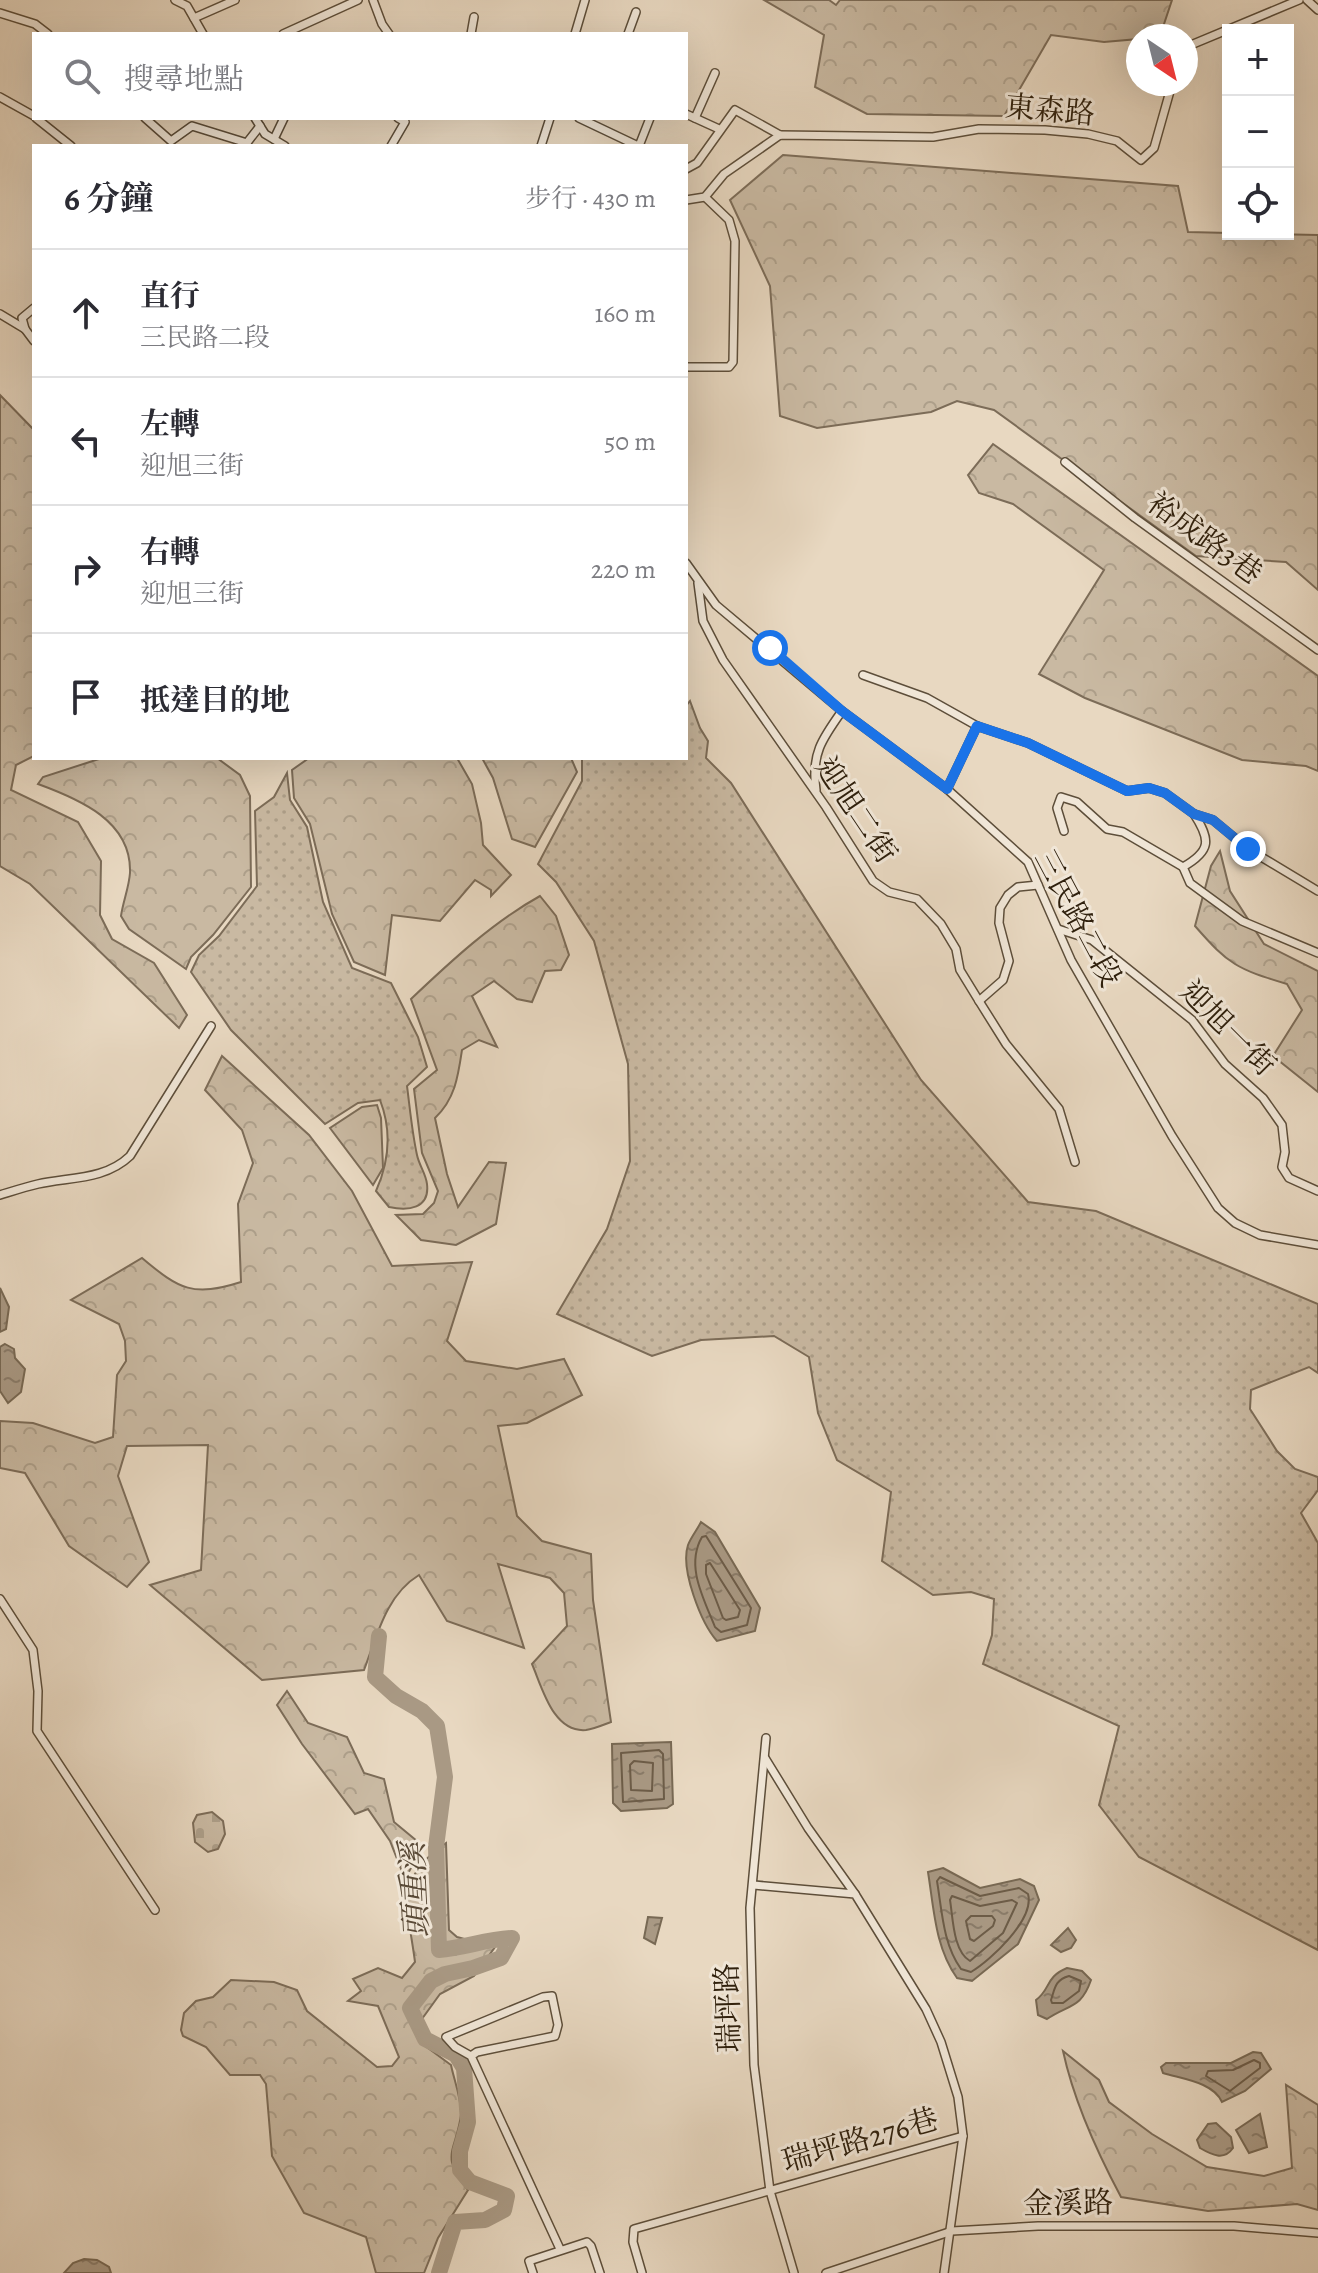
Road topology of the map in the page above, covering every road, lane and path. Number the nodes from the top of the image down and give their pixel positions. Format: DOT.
graph roads {
  1 [pos="175,0"];
  2 [pos="235,0"];
  3 [pos="358,0"];
  4 [pos="373,0"];
  5 [pos="585,0"];
  6 [pos="1299,0"];
  7 [pos="1307,0"];
  8 [pos="1318,10"];
  9 [pos="636,12"];
  10 [pos="0,13"];
  11 [pos="474,17"];
  12 [pos="194,18"];
  13 [pos="45,32"];
  14 [pos="202,32"];
  15 [pos="287,32"];
  16 [pos="388,32"];
  17 [pos="471,32"];
  18 [pos="576,32"];
  19 [pos="629,32"];
  20 [pos="1198,42"];
  21 [pos="715,73"];
  22 [pos="1169,96"];
  23 [pos="0,97"];
  24 [pos="32,115"];
  25 [pos="688,115"];
  26 [pos="695,118"];
  27 [pos="39,120"];
  28 [pos="147,120"];
  29 [pos="200,120"];
  30 [pos="256,120"];
  31 [pos="283,120"];
  32 [pos="402,120"];
  33 [pos="549,120"];
  34 [pos="583,120"];
  35 [pos="597,120"];
  36 [pos="649,120"];
  37 [pos="192,126"];
  38 [pos="260,126"];
  39 [pos="595,127"];
  40 [pos="719,129"];
  41 [pos="780,135"];
  42 [pos="274,139"];
  43 [pos="69,144"];
  44 [pos="243,144"];
  45 [pos="247,144"];
  46 [pos="282,144"];
  47 [pos="392,144"];
  48 [pos="542,144"];
  49 [pos="633,144"];
  50 [pos="639,144"];
  51 [pos="688,168"];
  52 [pos="705,197"];
  53 [pos="688,200"];
  54 [pos="32,310"];
  55 [pos="0,314"];
  56 [pos="25,329"];
  57 [pos="32,338"];
  58 [pos="688,367"];
  59 [pos="1065,462"];
  60 [pos="688,566"];
  61 [pos="697,580"];
  62 [pos="1318,650"];
  63 [pos="863,675"];
  64 [pos="842,711"];
  65 [pos="977,726"];
  66 [pos="947,789"];
  67 [pos="816,792"];
  68 [pos="1194,814"];
  69 [pos="1064,831"];
  70 [pos="1183,867"];
  71 [pos="1038,885"];
  72 [pos="1318,891"];
  73 [pos="1058,929"];
  74 [pos="1318,953"];
  75 [pos="979,1001"];
  76 [pos="211,1026"];
  77 [pos="1075,1162"];
  78 [pos="1318,1191"];
  79 [pos="0,1195"];
  80 [pos="1318,1245"];
  81 [pos="0,1599"];
  82 [pos="766,1738"];
  83 [pos="764,1756"];
  84 [pos="754,1885"];
  85 [pos="855,1894"];
  86 [pos="155,1910"];
  87 [pos="471,2056"];
  88 [pos="963,2136"];
  89 [pos="770,2191"];
  90 [pos="952,2231"];
  91 [pos="1318,2233"];
  92 [pos="560,2249"];
  93 [pos="533,2273"];
  94 [pos="600,2273"];
  95 [pos="642,2273"];
  96 [pos="794,2273"];
  97 [pos="826,2273"];
  98 [pos="944,2273"];
  1 -- 12 [label="street"];
  2 -- 12 [label="street"];
  3 -- 15 [label="street"];
  4 -- 16 [label="street"];
  5 -- 18 [label="street"];
  6 -- 20 [label="street"];
  7 -- 8 [label="street"];
  9 -- 19 [label="street"];
  10 -- 13 [label="street"];
  11 -- 17 [label="street"];
  12 -- 14 [label="street"];
  21 -- 26 [label="street"];
  22 -- 41 [label="street, 東森路"];
  23 -- 24 [label="street"];
  25 -- 26 [label="street"];
  26 -- 40 [label="street"];
  27 -- 43 [label="street"];
  28 -- 37 [label="street"];
  29 -- 37 [label="street"];
  30 -- 38 [label="street"];
  31 -- 42 [label="street"];
  32 -- 47 [label="street"];
  33 -- 48 [label="street"];
  34 -- 39 [label="street"];
  35 -- 39 [label="street"];
  36 -- 50 [label="street"];
  37 -- 44 [label="street"];
  38 -- 42 [label="street"];
  38 -- 45 [label="street"];
  39 -- 49 [label="street"];
  40 -- 41 [label="street"];
  40 -- 51 [label="street"];
  41 -- 52 [label="street"];
  42 -- 46 [label="street"];
  52 -- 53 [label="street"];
  52 -- 58 [label="street"];
  54 -- 56 [label="street"];
  55 -- 56 [label="street"];
  56 -- 57 [label="street"];
  59 -- 62 [label="street, 裕成路3巷"];
  60 -- 61 [label="street, 三民路二段"];
  61 -- 64 [label="street, 三民路二段"];
  61 -- 67 [label="street, 迎旭二街"];
  63 -- 65 [label="street"];
  64 -- 66 [label="street, 三民路二段"];
  64 -- 67 [label="street"];
  65 -- 66 [label="street"];
  65 -- 68 [label="street"];
  66 -- 71 [label="street, 三民路二段"];
  67 -- 75 [label="street, 迎旭二街"];
  68 -- 70 [label="street"];
  68 -- 72 [label="street"];
  69 -- 70 [label="street"];
  70 -- 74 [label="street"];
  71 -- 73 [label="street, 三民路二段"];
  71 -- 75 [label="street"];
  73 -- 78 [label="street, 迎旭一街"];
  73 -- 80 [label="street, 三民路二段"];
  75 -- 77 [label="street, 迎旭二街"];
  76 -- 79 [label="street"];
  81 -- 86 [label="street"];
  82 -- 83 [label="street, 瑞坪路"];
  83 -- 84 [label="street, 瑞坪路"];
  83 -- 85 [label="street"];
  84 -- 85 [label="street"];
  84 -- 89 [label="street, 瑞坪路"];
  85 -- 88 [label="street"];
  87 -- 87 [label="street"];
  87 -- 92 [label="street"];
  88 -- 89 [label="street, 瑞坪路276巷"];
  88 -- 90 [label="street"];
  89 -- 95 [label="street, 瑞坪路276巷"];
  89 -- 96 [label="street, 瑞坪路"];
  90 -- 91 [label="street, 金溪路"];
  90 -- 97 [label="street, 金溪路"];
  90 -- 98 [label="street"];
  92 -- 93 [label="street"];
  92 -- 94 [label="street"];
}
